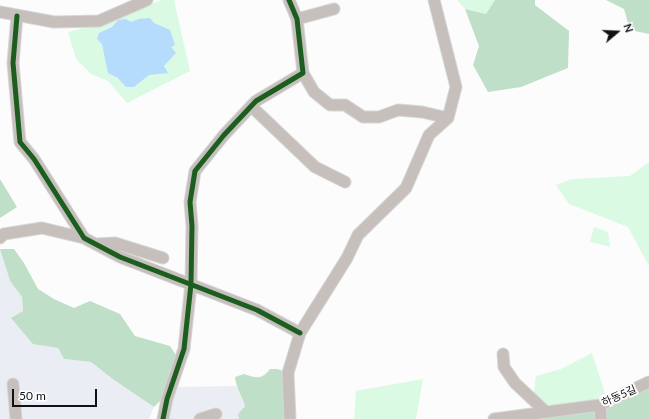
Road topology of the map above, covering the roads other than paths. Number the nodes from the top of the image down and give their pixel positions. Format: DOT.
graph roads {
  1 [pos="147,0"];
  2 [pos="289,0"];
  3 [pos="434,0"];
  4 [pos="0,4"];
  5 [pos="334,9"];
  6 [pos="8,14"];
  7 [pos="297,19"];
  8 [pos="303,73"];
  9 [pos="251,106"];
  10 [pos="448,118"];
  11 [pos="345,182"];
  12 [pos="0,238"];
  13 [pos="84,238"];
  14 [pos="96,244"];
  15 [pos="162,258"];
  16 [pos="191,284"];
  17 [pos="300,333"];
  18 [pos="503,354"];
  19 [pos="649,382"];
  20 [pos="13,384"];
  21 [pos="600,405"];
  22 [pos="546,412"];
  23 [pos="216,414"];
  24 [pos="16,419"];
  25 [pos="163,419"];
  26 [pos="200,419"];
  27 [pos="290,419"];
  28 [pos="494,419"];
  29 [pos="601,419"];
  1 -- 6 [label="street"];
  2 -- 7 [label="street"];
  3 -- 10 [label="street"];
  4 -- 6 [label="street"];
  5 -- 7 [label="street"];
  6 -- 13 [label="street"];
  7 -- 8 [label="street"];
  8 -- 9 [label="street"];
  8 -- 10 [label="street"];
  9 -- 11 [label="street"];
  9 -- 16 [label="street"];
  10 -- 17 [label="street"];
  12 -- 13 [label="street"];
  13 -- 14 [label="street"];
  14 -- 15 [label="street"];
  14 -- 16 [label="street"];
  16 -- 17 [label="street"];
  16 -- 25 [label="street"];
  17 -- 27 [label="street"];
  18 -- 22 [label="street"];
  19 -- 21 [label="street, 하동5길"];
  20 -- 24 [label="street"];
  21 -- 22 [label="street, 하동5길"];
  21 -- 29 [label="street"];
  22 -- 28 [label="street, 하동5길"];
  23 -- 26 [label="street"];
}
